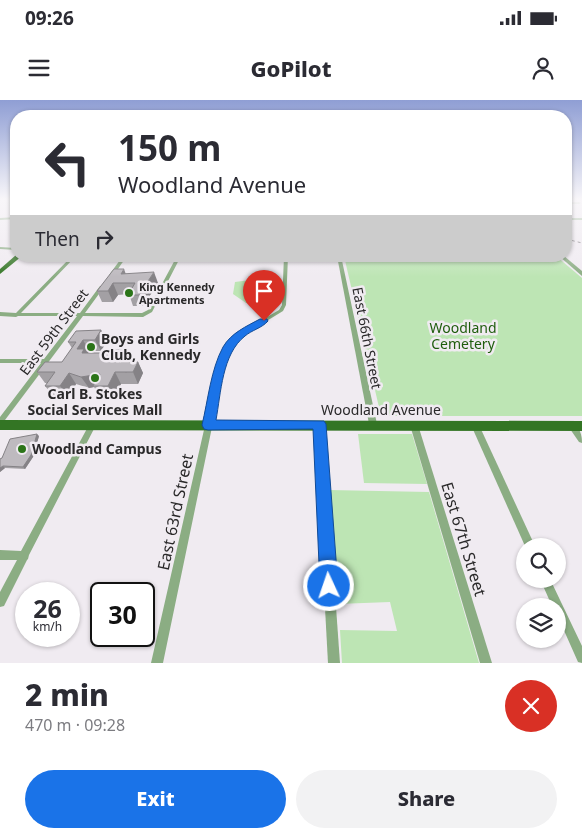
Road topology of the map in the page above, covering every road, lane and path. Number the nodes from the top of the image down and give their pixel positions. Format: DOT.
graph roads {
  1 [pos="12,262"];
  2 [pos="68,262"];
  3 [pos="121,262"];
  4 [pos="176,262"];
  5 [pos="286,262"];
  6 [pos="340,262"];
  7 [pos="567,262"];
  8 [pos="0,272"];
  9 [pos="582,274"];
  10 [pos="109,278"];
  11 [pos="104,285"];
  12 [pos="0,314"];
  13 [pos="16,315"];
  14 [pos="81,315"];
  15 [pos="0,360"];
  16 [pos="46,361"];
  17 [pos="0,423"];
  18 [pos="319,424"];
  19 [pos="373,424"];
  20 [pos="92,425"];
  21 [pos="208,425"];
  22 [pos="414,425"];
  23 [pos="475,425"];
  24 [pos="577,426"];
  25 [pos="582,440"];
  26 [pos="526,538"];
  27 [pos="0,555"];
  28 [pos="24,556"];
  29 [pos="549,588"];
  30 [pos="0,602"];
  31 [pos="582,658"];
  32 [pos="157,663"];
  33 [pos="334,663"];
  34 [pos="486,663"];
  1 -- 8 [label="main road"];
  2 -- 13 [label="street"];
  3 -- 10 [label="street"];
  4 -- 14 [label="street"];
  5 -- 21 [label="street"];
  6 -- 19 [label="street, East 66th Street"];
  7 -- 9 [label="street"];
  11 -- 14 [label="street, East 59th Street"];
  12 -- 13 [label="street"];
  13 -- 14 [label="street"];
  14 -- 16 [label="street, East 59th Street"];
  15 -- 16 [label="street"];
  16 -- 17 [label="street, East 59th Street"];
  17 -- 20 [label="main road, Woodland Avenue"];
  18 -- 19 [label="main road, Woodland Avenue"];
  18 -- 21 [label="main road, Woodland Avenue"];
  18 -- 33 [label="street"];
  19 -- 22 [label="main road, Woodland Avenue"];
  20 -- 21 [label="main road, Woodland Avenue"];
  20 -- 28 [label="street"];
  21 -- 32 [label="street, East 63rd Street"];
  22 -- 23 [label="main road, Woodland Avenue"];
  22 -- 34 [label="street, East 67th Street"];
  23 -- 24 [label="main road, Woodland Avenue"];
  23 -- 26 [label="street"];
  24 -- 25 [label="street"];
  27 -- 28 [label="street"];
  28 -- 30 [label="street"];
  29 -- 31 [label="street"];
}
